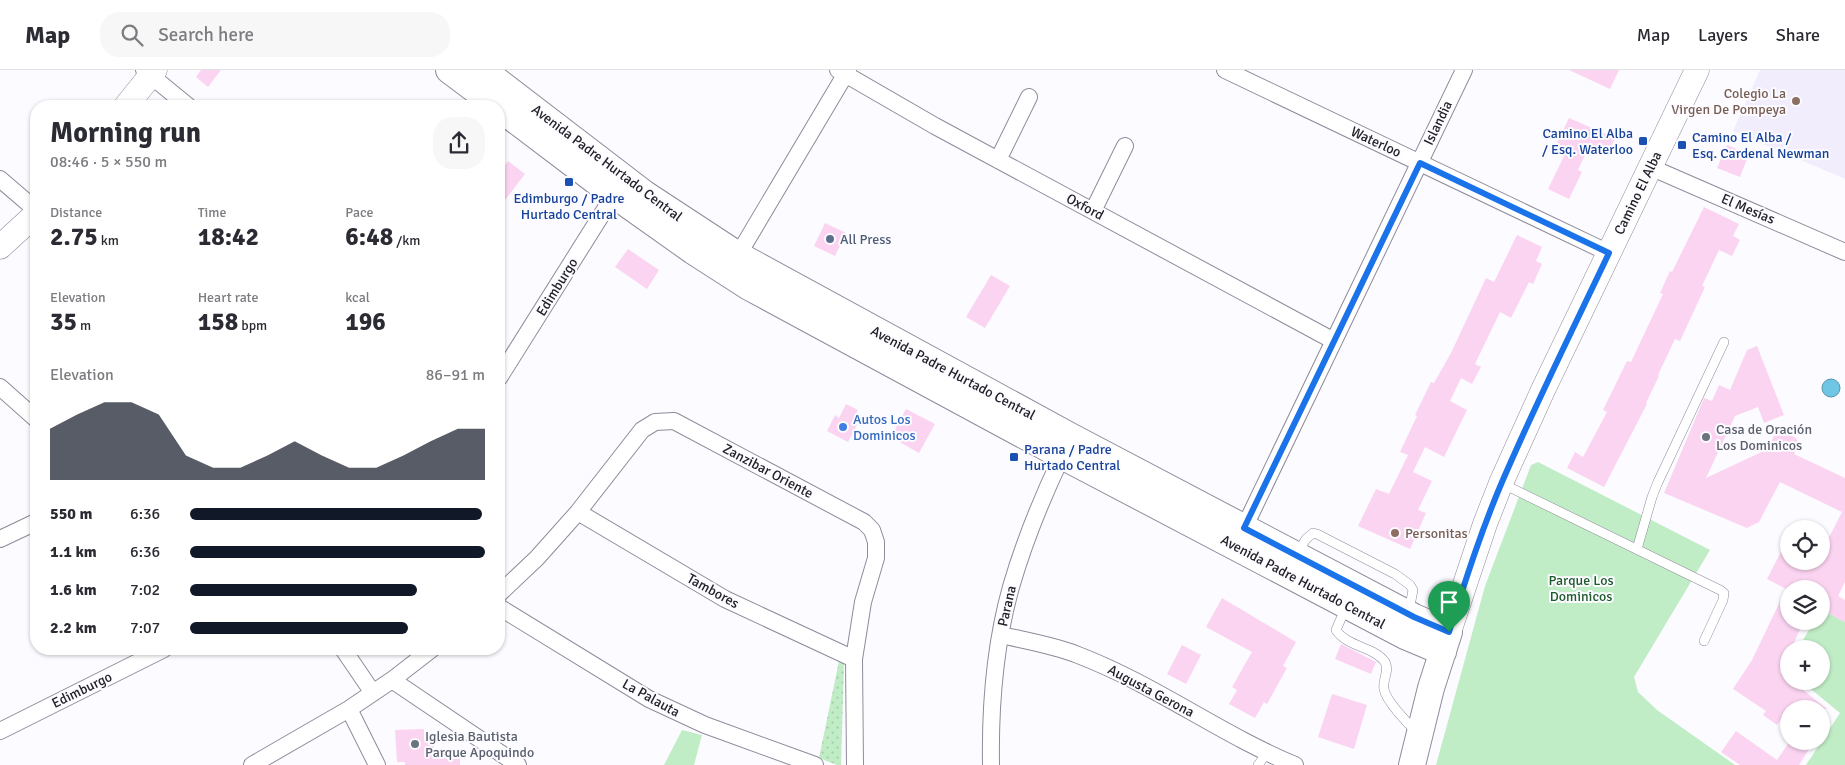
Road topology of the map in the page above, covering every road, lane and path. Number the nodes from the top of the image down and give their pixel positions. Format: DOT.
graph roads {
  1 [pos="449,70"];
  2 [pos="483,70"];
  3 [pos="1225,70"];
  4 [pos="1464,70"];
  5 [pos="1697,70"];
  6 [pos="150,72"];
  7 [pos="843,72"];
  8 [pos="1029,97"];
  9 [pos="130,100"];
  10 [pos="181,100"];
  11 [pos="489,100"];
  12 [pos="505,112"];
  13 [pos="1125,146"];
  14 [pos="998,160"];
  15 [pos="1420,163"];
  16 [pos="1650,167"];
  17 [pos="0,179"];
  18 [pos="614,195"];
  19 [pos="30,205"];
  20 [pos="1093,211"];
  21 [pos="30,220"];
  22 [pos="0,247"];
  23 [pos="1845,252"];
  24 [pos="1609,253"];
  25 [pos="738,255"];
  26 [pos="1334,341"];
  27 [pos="1724,342"];
  28 [pos="505,362"];
  29 [pos="0,387"];
  30 [pos="30,414"];
  31 [pos="1062,456"];
  32 [pos="1501,483"];
  33 [pos="578,512"];
  34 [pos="30,525"];
  35 [pos="1244,528"];
  36 [pos="0,539"];
  37 [pos="1637,549"];
  38 [pos="505,588"];
  39 [pos="1347,605"];
  40 [pos="505,611"];
  41 [pos="1001,635"];
  42 [pos="1704,641"];
  43 [pos="1446,642"];
  44 [pos="152,655"];
  45 [pos="347,655"];
  46 [pos="424,655"];
  47 [pos="854,659"];
  48 [pos="392,680"];
  49 [pos="373,693"];
  50 [pos="348,709"];
  51 [pos="0,730"];
  52 [pos="1418,737"];
  53 [pos="1262,759"];
  54 [pos="252,765"];
  55 [pos="377,765"];
  56 [pos="518,765"];
  57 [pos="815,765"];
  58 [pos="855,765"];
  59 [pos="992,765"];
  60 [pos="1295,765"];
  61 [pos="1412,765"];
  62 [pos="1422,765"];
  1 -- 11 [label="main road, Avenida Padre Hurtado Central"];
  2 -- 25 [label="main road, Avenida Padre Hurtado Central"];
  3 -- 15 [label="street, Waterloo"];
  4 -- 15 [label="street, Islandia"];
  5 -- 16 [label="main road, Camino El Alba"];
  6 -- 9 [label="main road"];
  6 -- 10 [label="street"];
  7 -- 14 [label="street, Oxford"];
  7 -- 25 [label="street"];
  8 -- 14 [label="street"];
  12 -- 18 [label="main road, Avenida Padre Hurtado Central"];
  13 -- 20 [label="street"];
  14 -- 20 [label="street, Oxford"];
  15 -- 24 [label="street, Waterloo"];
  15 -- 26 [label="street, Islandia"];
  16 -- 23 [label="street, El Mesías"];
  16 -- 24 [label="main road, Camino El Alba"];
  17 -- 19 [label="street"];
  18 -- 28 [label="street, Edimburgo"];
  18 -- 31 [label="main road, Avenida Padre Hurtado Central"];
  20 -- 26 [label="street, Oxford"];
  21 -- 22 [label="main road"];
  24 -- 32 [label="main road, Camino El Alba"];
  25 -- 35 [label="main road, Avenida Padre Hurtado Central"];
  26 -- 35 [label="street, Islandia"];
  27 -- 37 [label="lane"];
  29 -- 30 [label="street"];
  31 -- 39 [label="main road, Avenida Padre Hurtado Central"];
  31 -- 41 [label="street, Parana"];
  32 -- 37 [label="lane"];
  32 -- 43 [label="main road, Camino El Alba"];
  33 -- 38 [label="street, Zanzibar Oriente"];
  33 -- 47 [label="street, Tambores"];
  33 -- 47 [label="street, Zanzibar Oriente"];
  34 -- 36 [label="street"];
  35 -- 43 [label="main road, Avenida Padre Hurtado Central"];
  37 -- 42 [label="lane"];
  39 -- 43 [label="main road, Avenida Padre Hurtado Central"];
  39 -- 52 [label="lane"];
  40 -- 57 [label="street, La Palauta"];
  41 -- 53 [label="street, Augusta Gerona"];
  41 -- 59 [label="street, Parana"];
  43 -- 52 [label="main road, Camino El Alba"];
  44 -- 51 [label="street, Edimburgo"];
  45 -- 49 [label="street"];
  46 -- 48 [label="street"];
  47 -- 58 [label="street, Zanzibar Oriente"];
  48 -- 49 [label="street"];
  48 -- 56 [label="street"];
  49 -- 50 [label="street"];
  50 -- 54 [label="street"];
  50 -- 55 [label="street"];
  52 -- 61 [label="main road, Camino El Alba"];
  52 -- 62 [label="lane"];
  53 -- 60 [label="street, Augusta Gerona"];
}
